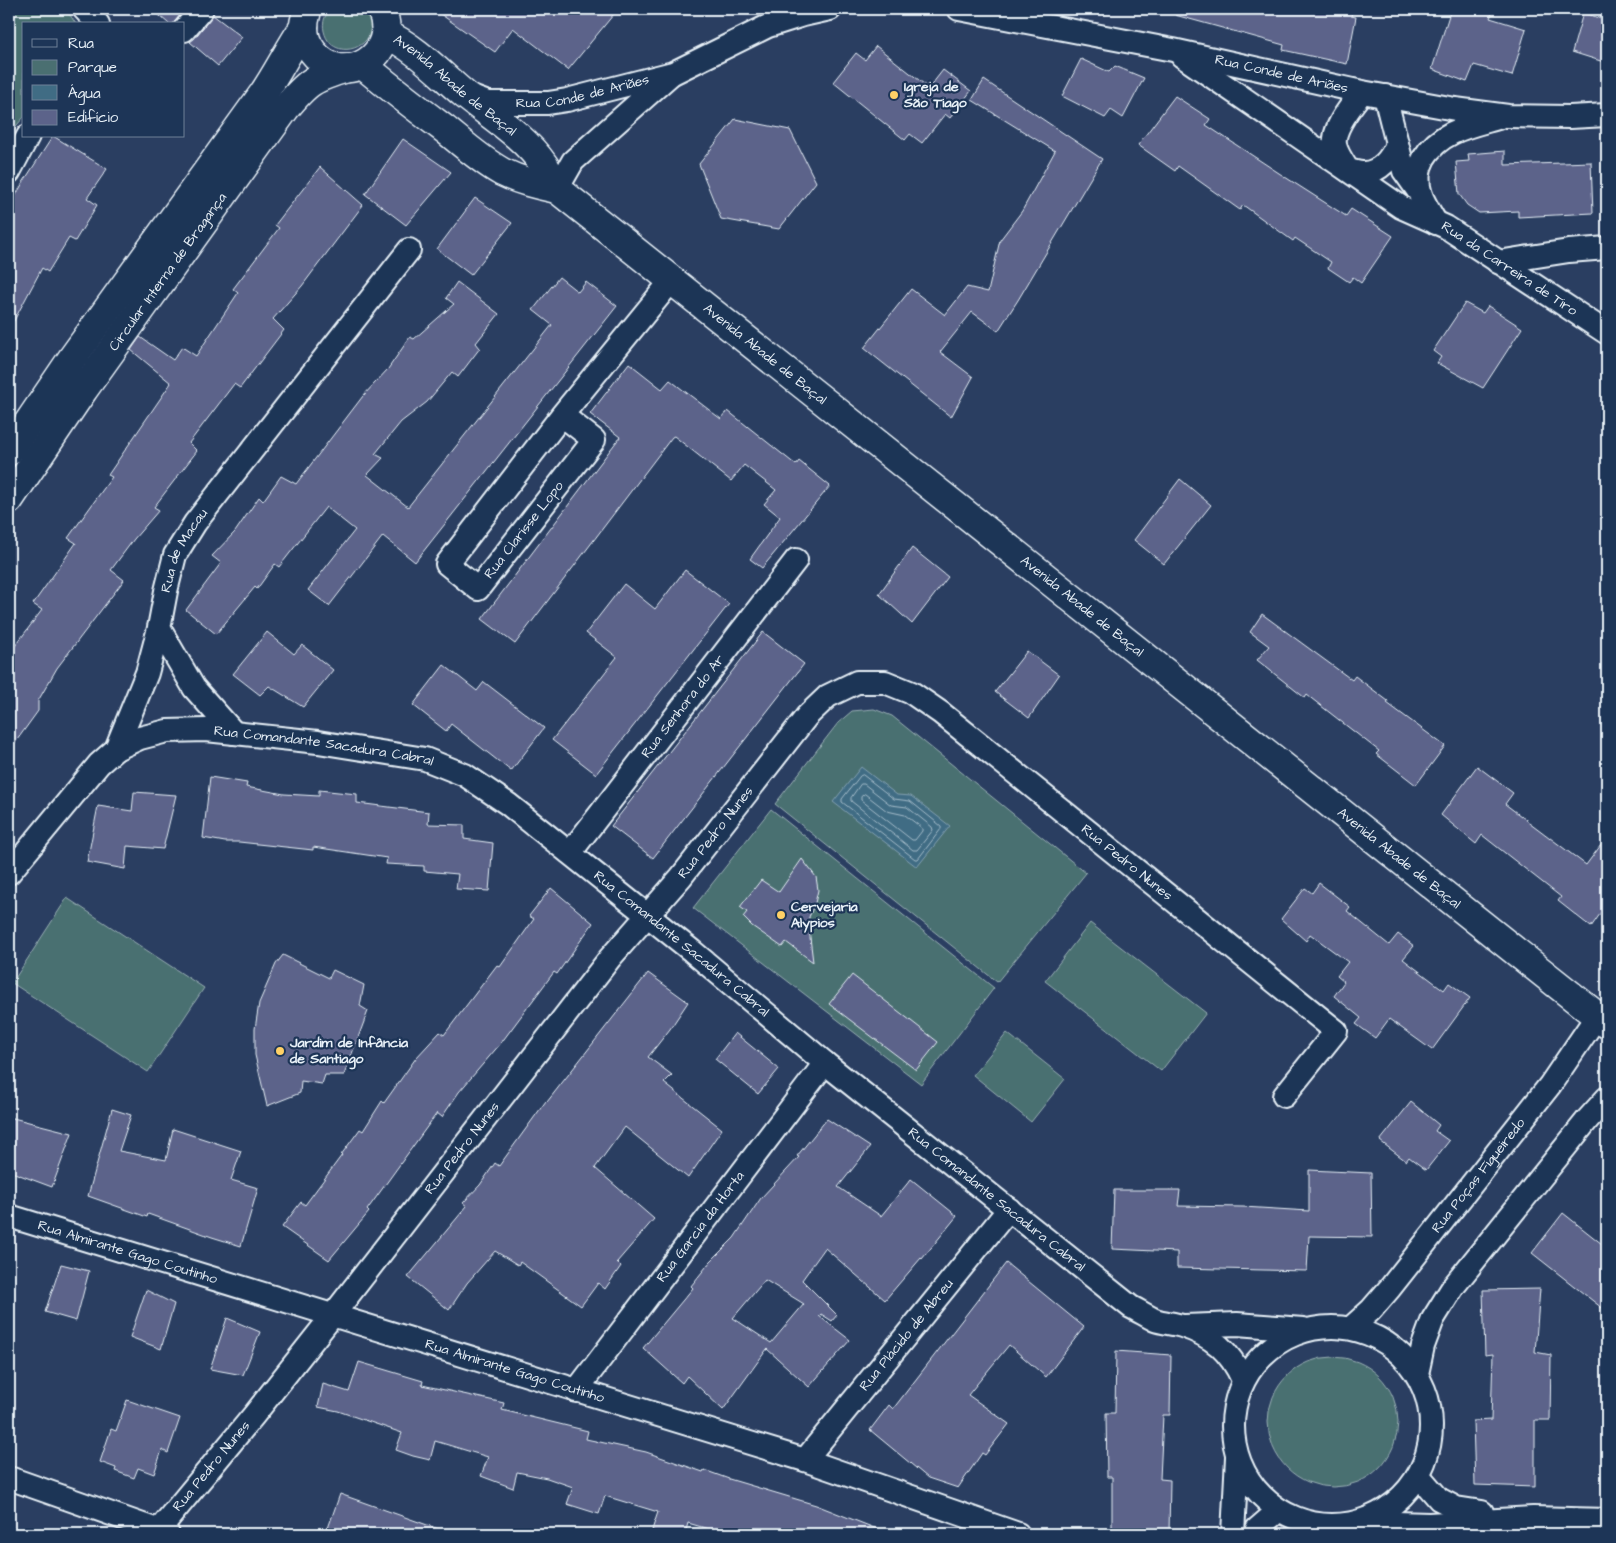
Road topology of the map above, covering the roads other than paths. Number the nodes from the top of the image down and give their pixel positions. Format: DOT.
graph roads {
  1 [pos="84,9"];
  2 [pos="202,9"];
  3 [pos="830,9"];
  4 [pos="959,9"];
  5 [pos="804,12"];
  6 [pos="303,16"];
  7 [pos="383,16"];
  8 [pos="96,22"];
  9 [pos="185,29"];
  10 [pos="1173,50"];
  11 [pos="355,66"];
  12 [pos="673,73"];
  13 [pos="1362,92"];
  14 [pos="464,94"];
  15 [pos="1385,96"];
  16 [pos="1607,115"];
  17 [pos="1508,116"];
  18 [pos="27,138"];
  19 [pos="1396,144"];
  20 [pos="12,161"];
  21 [pos="1348,170"];
  22 [pos="556,189"];
  23 [pos="1421,194"];
  24 [pos="1436,223"];
  25 [pos="1607,248"];
  26 [pos="409,250"];
  27 [pos="1498,262"];
  28 [pos="672,280"];
  29 [pos="1607,334"];
  30 [pos="562,415"];
  31 [pos="9,452"];
  32 [pos="9,500"];
  33 [pos="796,560"];
  34 [pos="159,628"];
  35 [pos="234,733"];
  36 [pos="116,749"];
  37 [pos="570,853"];
  38 [pos="9,873"];
  39 [pos="647,916"];
  40 [pos="1602,1020"];
  41 [pos="825,1063"];
  42 [pos="1284,1096"];
  43 [pos="1607,1098"];
  44 [pos="1009,1209"];
  45 [pos="9,1216"];
  46 [pos="333,1315"];
  47 [pos="1182,1326"];
  48 [pos="1351,1328"];
  49 [pos="1308,1329"];
  50 [pos="1417,1374"];
  51 [pos="1243,1380"];
  52 [pos="576,1391"];
  53 [pos="1237,1456"];
  54 [pos="805,1460"];
  55 [pos="1419,1476"];
  56 [pos="9,1478"];
  57 [pos="1279,1510"];
  58 [pos="1533,1518"];
  59 [pos="1607,1520"];
  60 [pos="1359,1522"];
  61 [pos="163,1533"];
  62 [pos="1018,1534"];
  63 [pos="1233,1534"];
  64 [pos="1255,1534"];
  1 -- 8 [label="street"];
  2 -- 9 [label="street"];
  3 -- 5 [label="street, Rua Conde de Ariães"];
  4 -- 10 [label="street, Rua Conde de Ariães"];
  5 -- 12 [label="street, Rua Conde de Ariães"];
  6 -- 11 [label="main road, Avenida Abade de Baçal"];
  6 -- 31 [label="main road, Circular Interna de Bragança"];
  7 -- 11 [label="main road, Avenida Abade de Baçal"];
  7 -- 14 [label="main road, Avenida Abade de Baçal"];
  10 -- 13 [label="street, Rua Conde de Ariães"];
  10 -- 21 [label="street, Rua da Carreira de Tiro"];
  11 -- 22 [label="main road, Avenida Abade de Baçal"];
  11 -- 32 [label="main road, Circular Interna de Bragança"];
  12 -- 14 [label="street, Rua Conde de Ariães"];
  12 -- 22 [label="street, Rua Conde de Ariães"];
  13 -- 15 [label="street, Rua Conde de Ariães"];
  13 -- 21 [label="street"];
  14 -- 22 [label="main road, Avenida Abade de Baçal"];
  15 -- 17 [label="street, Rua Conde de Ariães"];
  15 -- 19 [label="street"];
  16 -- 17 [label="street, Rua Conde de Ariães"];
  17 -- 23 [label="street"];
  18 -- 20 [label="street"];
  19 -- 21 [label="street"];
  19 -- 23 [label="street"];
  21 -- 24 [label="street, Rua da Carreira de Tiro"];
  22 -- 28 [label="main road, Avenida Abade de Baçal"];
  23 -- 24 [label="street"];
  24 -- 27 [label="street, Rua da Carreira de Tiro"];
  25 -- 27 [label="street"];
  26 -- 34 [label="street, Rua de Macau"];
  27 -- 29 [label="street, Rua da Carreira de Tiro"];
  28 -- 30 [label="street, Rua Clarisse Lopo"];
  28 -- 40 [label="main road, Avenida Abade de Baçal"];
  30 -- 30 [label="street, Rua Clarisse Lopo"];
  33 -- 37 [label="street, Rua Senhora do Ar"];
  34 -- 35 [label="street"];
  34 -- 36 [label="street, Rua de Macau"];
  35 -- 36 [label="street, Rua Comandante Sacadura Cabral"];
  35 -- 37 [label="street, Rua Comandante Sacadura Cabral"];
  36 -- 38 [label="street, Rua de Macau"];
  37 -- 39 [label="street, Rua Comandante Sacadura Cabral"];
  39 -- 41 [label="street, Rua Comandante Sacadura Cabral"];
  39 -- 42 [label="street, Rua Pedro Nunes"];
  39 -- 46 [label="street, Rua Pedro Nunes"];
  40 -- 48 [label="street, Rua Poças Figueiredo"];
  41 -- 44 [label="street, Rua Comandante Sacadura Cabral"];
  41 -- 52 [label="street, Rua Garcia da Horta"];
  43 -- 50 [label="street"];
  44 -- 47 [label="street, Rua Comandante Sacadura Cabral"];
  44 -- 54 [label="street, Rua Plácido de Abreu"];
  45 -- 46 [label="street, Rua Almirante Gago Coutinho"];
  46 -- 52 [label="street, Rua Almirante Gago Coutinho"];
  46 -- 61 [label="street, Rua Pedro Nunes"];
  47 -- 49 [label="street, Rua Comandante Sacadura Cabral"];
  47 -- 51 [label="street, Rua Comandante Sacadura Cabral"];
  48 -- 49 [label="street"];
  48 -- 50 [label="street"];
  49 -- 51 [label="street"];
  50 -- 55 [label="street"];
  51 -- 53 [label="street"];
  52 -- 54 [label="street, Rua Almirante Gago Coutinho"];
  53 -- 57 [label="street"];
  53 -- 63 [label="street"];
  54 -- 62 [label="street, Rua Almirante Gago Coutinho"];
  55 -- 58 [label="street"];
  55 -- 60 [label="street"];
  56 -- 61 [label="street"];
  57 -- 60 [label="street"];
  57 -- 64 [label="street"];
  58 -- 59 [label="street"];
  58 -- 60 [label="street"];
}
